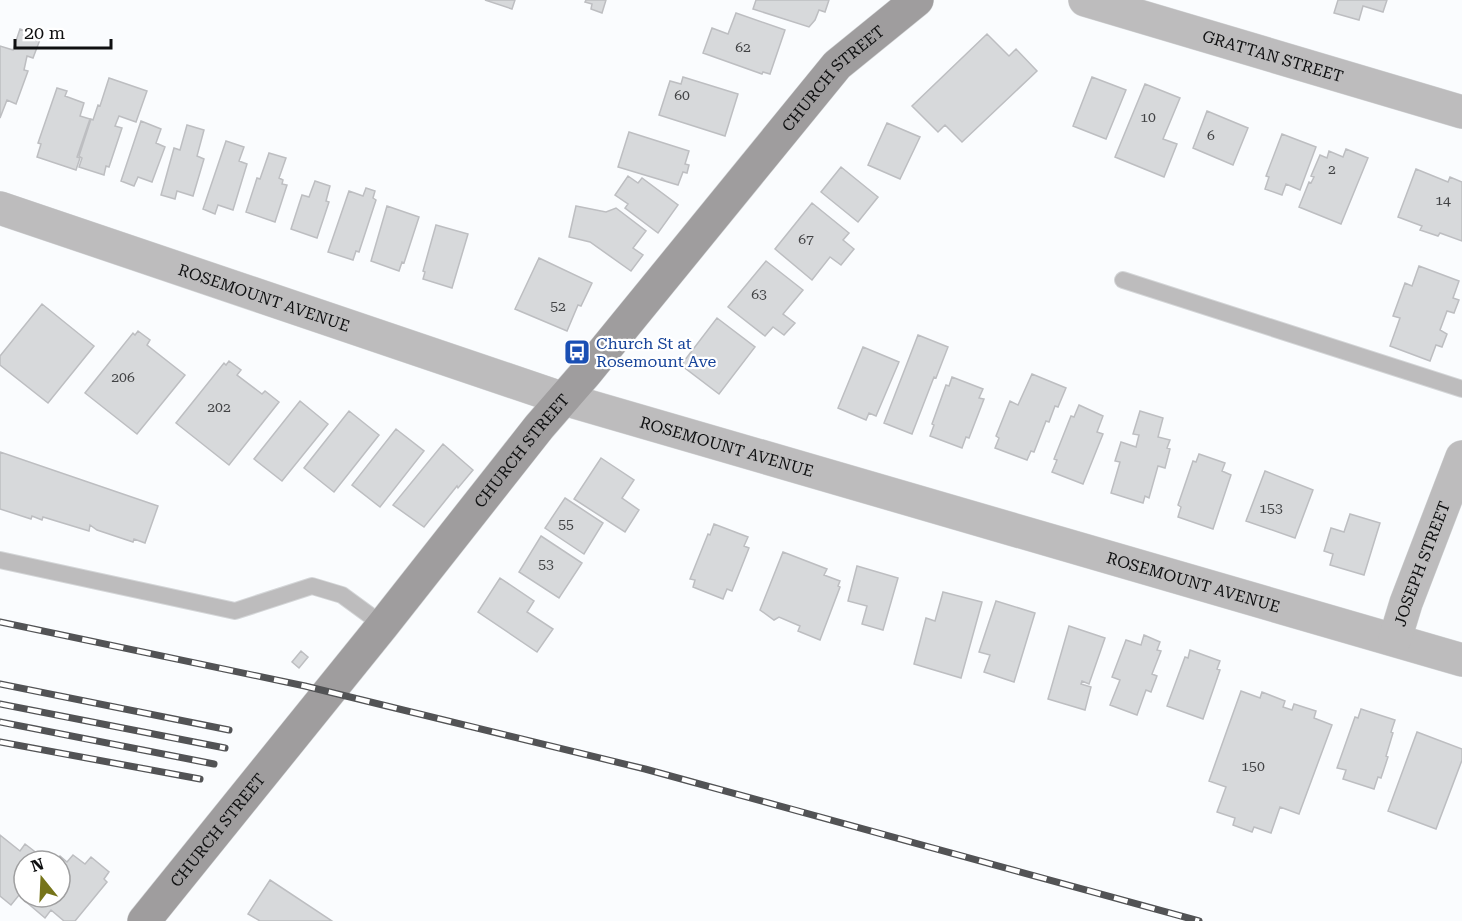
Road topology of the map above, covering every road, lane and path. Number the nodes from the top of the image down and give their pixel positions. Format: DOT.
graph roads {
  1 [pos="917,0"];
  2 [pos="1085,0"];
  3 [pos="1462,112"];
  4 [pos="0,208"];
  5 [pos="1122,280"];
  6 [pos="1462,389"];
  7 [pos="564,399"];
  8 [pos="1462,457"];
  9 [pos="0,560"];
  10 [pos="383,625"];
  11 [pos="1395,639"];
  12 [pos="1462,660"];
  13 [pos="144,921"];
  1 -- 7 [label="street, CHURCH STREET"];
  2 -- 3 [label="street, GRATTAN STREET"];
  4 -- 7 [label="street, ROSEMOUNT AVENUE"];
  5 -- 6 [label="lane"];
  7 -- 10 [label="street, CHURCH STREET"];
  7 -- 11 [label="street, ROSEMOUNT AVENUE"];
  8 -- 11 [label="street, JOSEPH STREET"];
  9 -- 10 [label="lane"];
  10 -- 13 [label="street, CHURCH STREET"];
  11 -- 12 [label="street, ROSEMOUNT AVENUE"];
}
